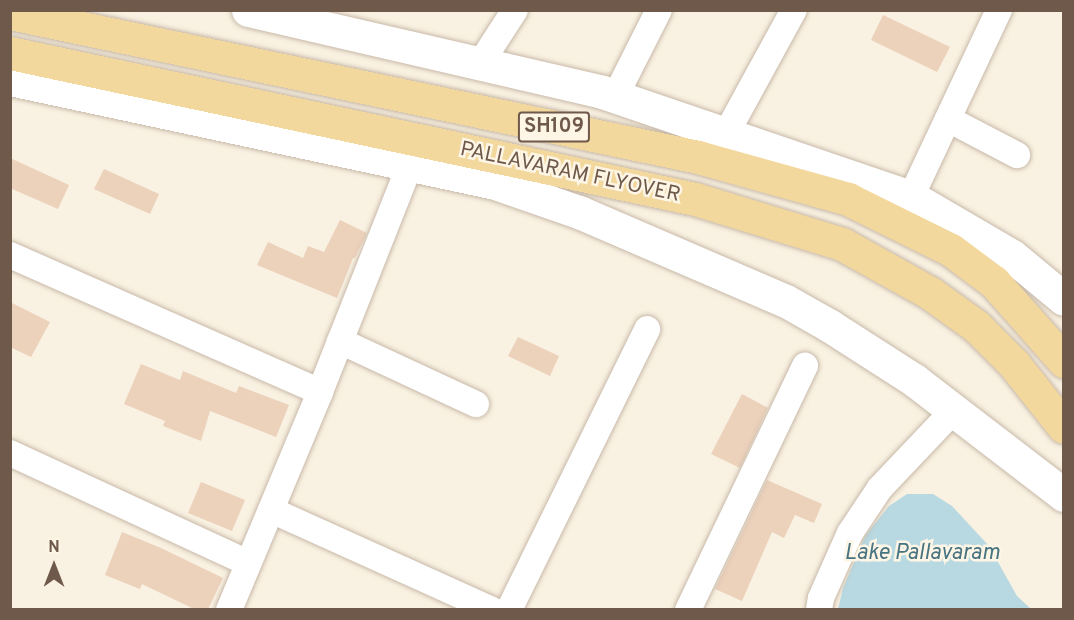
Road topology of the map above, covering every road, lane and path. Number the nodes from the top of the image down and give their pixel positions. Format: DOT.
graph roads {
  1 [pos="248,10"];
  2 [pos="515,10"];
  3 [pos="659,10"];
  4 [pos="794,10"];
  5 [pos="999,10"];
  6 [pos="10,14"];
  7 [pos="10,53"];
  8 [pos="480,64"];
  9 [pos="10,79"];
  10 [pos="615,97"];
  11 [pos="948,119"];
  12 [pos="726,134"];
  13 [pos="1017,156"];
  14 [pos="410,165"];
  15 [pos="911,197"];
  16 [pos="10,255"];
  17 [pos="1064,299"];
  18 [pos="647,329"];
  19 [pos="340,341"];
  20 [pos="1057,353"];
  21 [pos="805,366"];
  22 [pos="320,392"];
  23 [pos="476,404"];
  24 [pos="954,410"];
  25 [pos="1064,427"];
  26 [pos="10,453"];
  27 [pos="1064,495"];
  28 [pos="271,510"];
  29 [pos="248,563"];
  30 [pos="229,609"];
  31 [pos="492,609"];
  32 [pos="509,609"];
  33 [pos="688,609"];
  34 [pos="819,609"];
  1 -- 8 [label="street"];
  2 -- 8 [label="street"];
  3 -- 10 [label="street"];
  4 -- 12 [label="street"];
  5 -- 11 [label="street"];
  6 -- 20 [label="main road, PALLAVARAM FLYOVER / SH109"];
  7 -- 25 [label="main road, PALLAVARAM FLYOVER / SH109"];
  8 -- 10 [label="street"];
  9 -- 14 [label="street"];
  10 -- 12 [label="street"];
  11 -- 13 [label="street"];
  11 -- 15 [label="street"];
  12 -- 15 [label="street"];
  14 -- 19 [label="street"];
  14 -- 24 [label="street"];
  15 -- 17 [label="street"];
  16 -- 22 [label="street"];
  18 -- 32 [label="street"];
  19 -- 22 [label="street"];
  19 -- 23 [label="street"];
  21 -- 33 [label="street"];
  22 -- 28 [label="street"];
  24 -- 27 [label="street"];
  24 -- 34 [label="street"];
  26 -- 29 [label="street"];
  28 -- 29 [label="street"];
  28 -- 31 [label="street"];
  29 -- 30 [label="street"];
}
